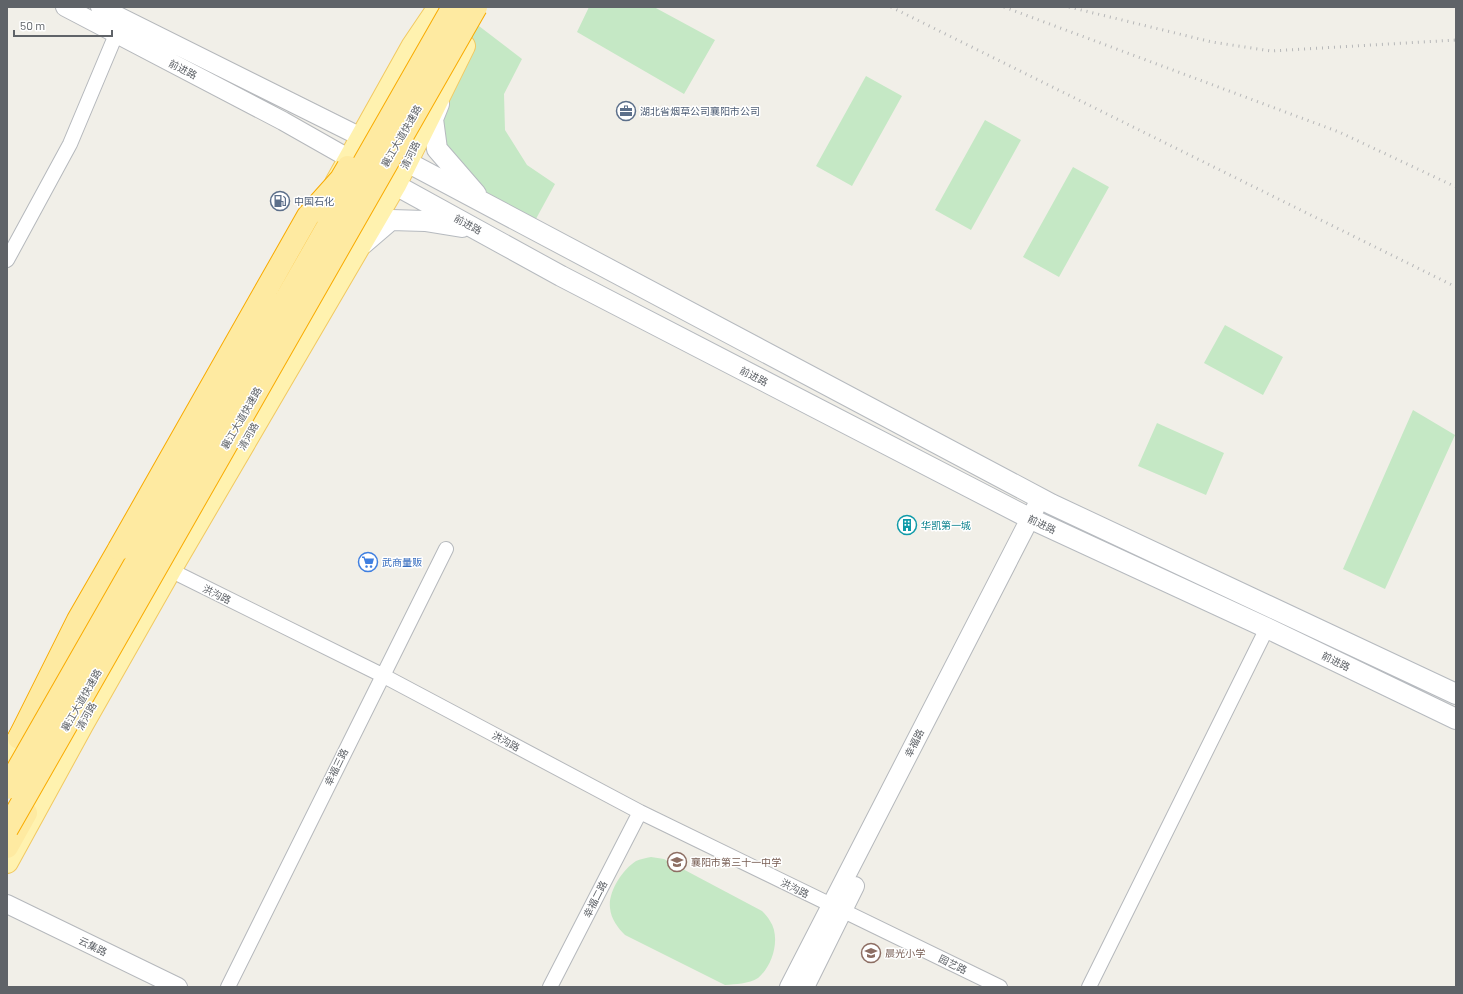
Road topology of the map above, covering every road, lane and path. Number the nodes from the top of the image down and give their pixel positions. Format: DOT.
graph roads {
  1 [pos="65,7"];
  2 [pos="100,7"];
  3 [pos="439,7"];
  4 [pos="448,7"];
  5 [pos="453,7"];
  6 [pos="476,7"];
  7 [pos="484,7"];
  8 [pos="120,26"];
  9 [pos="449,76"];
  10 [pos="361,138"];
  11 [pos="350,159"];
  12 [pos="407,162"];
  13 [pos="395,186"];
  14 [pos="484,203"];
  15 [pos="478,230"];
  16 [pos="356,250"];
  17 [pos="7,260"];
  18 [pos="1045,502"];
  19 [pos="1034,521"];
  20 [pos="446,548"];
  21 [pos="170,570"];
  22 [pos="1267,628"];
  23 [pos="382,675"];
  24 [pos="1456,694"];
  25 [pos="79,702"];
  26 [pos="1456,719"];
  27 [pos="19,738"];
  28 [pos="7,758"];
  29 [pos="7,788"];
  30 [pos="640,812"];
  31 [pos="7,829"];
  32 [pos="7,847"];
  33 [pos="7,862"];
  34 [pos="7,904"];
  35 [pos="837,908"];
  36 [pos="178,987"];
  37 [pos="228,987"];
  38 [pos="550,987"];
  39 [pos="789,987"];
  40 [pos="805,987"];
  41 [pos="1000,987"];
  42 [pos="1089,987"];
  1 -- 8 [label="street, 前进路"];
  2 -- 8 [label="street, 前进路"];
  3 -- 10 [label="main road"];
  4 -- 27 [label="highway, bridge"];
  5 -- 29 [label="highway, 襄江大道快速路, bridge"];
  6 -- 25 [label="highway, 襄江大道快速路, bridge"];
  7 -- 9 [label="main road, 清河路"];
  8 -- 10 [label="street, 前进路"];
  8 -- 11 [label="street, 前进路"];
  8 -- 17 [label="street"];
  9 -- 12 [label="main road, 清河路"];
  9 -- 14 [label="main road"];
  10 -- 11 [label="main road"];
  10 -- 12 [label="main road, 前进路"];
  11 -- 13 [label="main road, 前进路"];
  11 -- 27 [label="main road"];
  12 -- 13 [label="main road, 清河路"];
  12 -- 14 [label="main road, 前进路"];
  13 -- 15 [label="main road, 前进路"];
  13 -- 16 [label="main road, 清河路"];
  14 -- 18 [label="main road, 前进路"];
  15 -- 16 [label="main road"];
  15 -- 19 [label="main road, 前进路"];
  16 -- 21 [label="main road, 清河路"];
  18 -- 19 [label="street, 幸福路"];
  18 -- 24 [label="main road, 前进路"];
  19 -- 22 [label="main road, 前进路"];
  19 -- 35 [label="street, 幸福路"];
  20 -- 23 [label="street, 幸福三路"];
  21 -- 23 [label="street, 洪沟路"];
  21 -- 33 [label="main road, 清河路"];
  22 -- 26 [label="main road, 前进路"];
  22 -- 42 [label="street"];
  23 -- 30 [label="street, 洪沟路"];
  23 -- 37 [label="street, 幸福三路"];
  25 -- 31 [label="highway, 襄江大道快速路, bridge"];
  25 -- 32 [label="highway, bridge"];
  27 -- 28 [label="main road"];
  30 -- 35 [label="street, 洪沟路"];
  30 -- 38 [label="street, 幸福二路"];
  34 -- 36 [label="street, 云集路"];
  35 -- 39 [label="street, 幸福路"];
  35 -- 40 [label="street, 幸福路"];
  35 -- 41 [label="street, 园艺路"];
}
